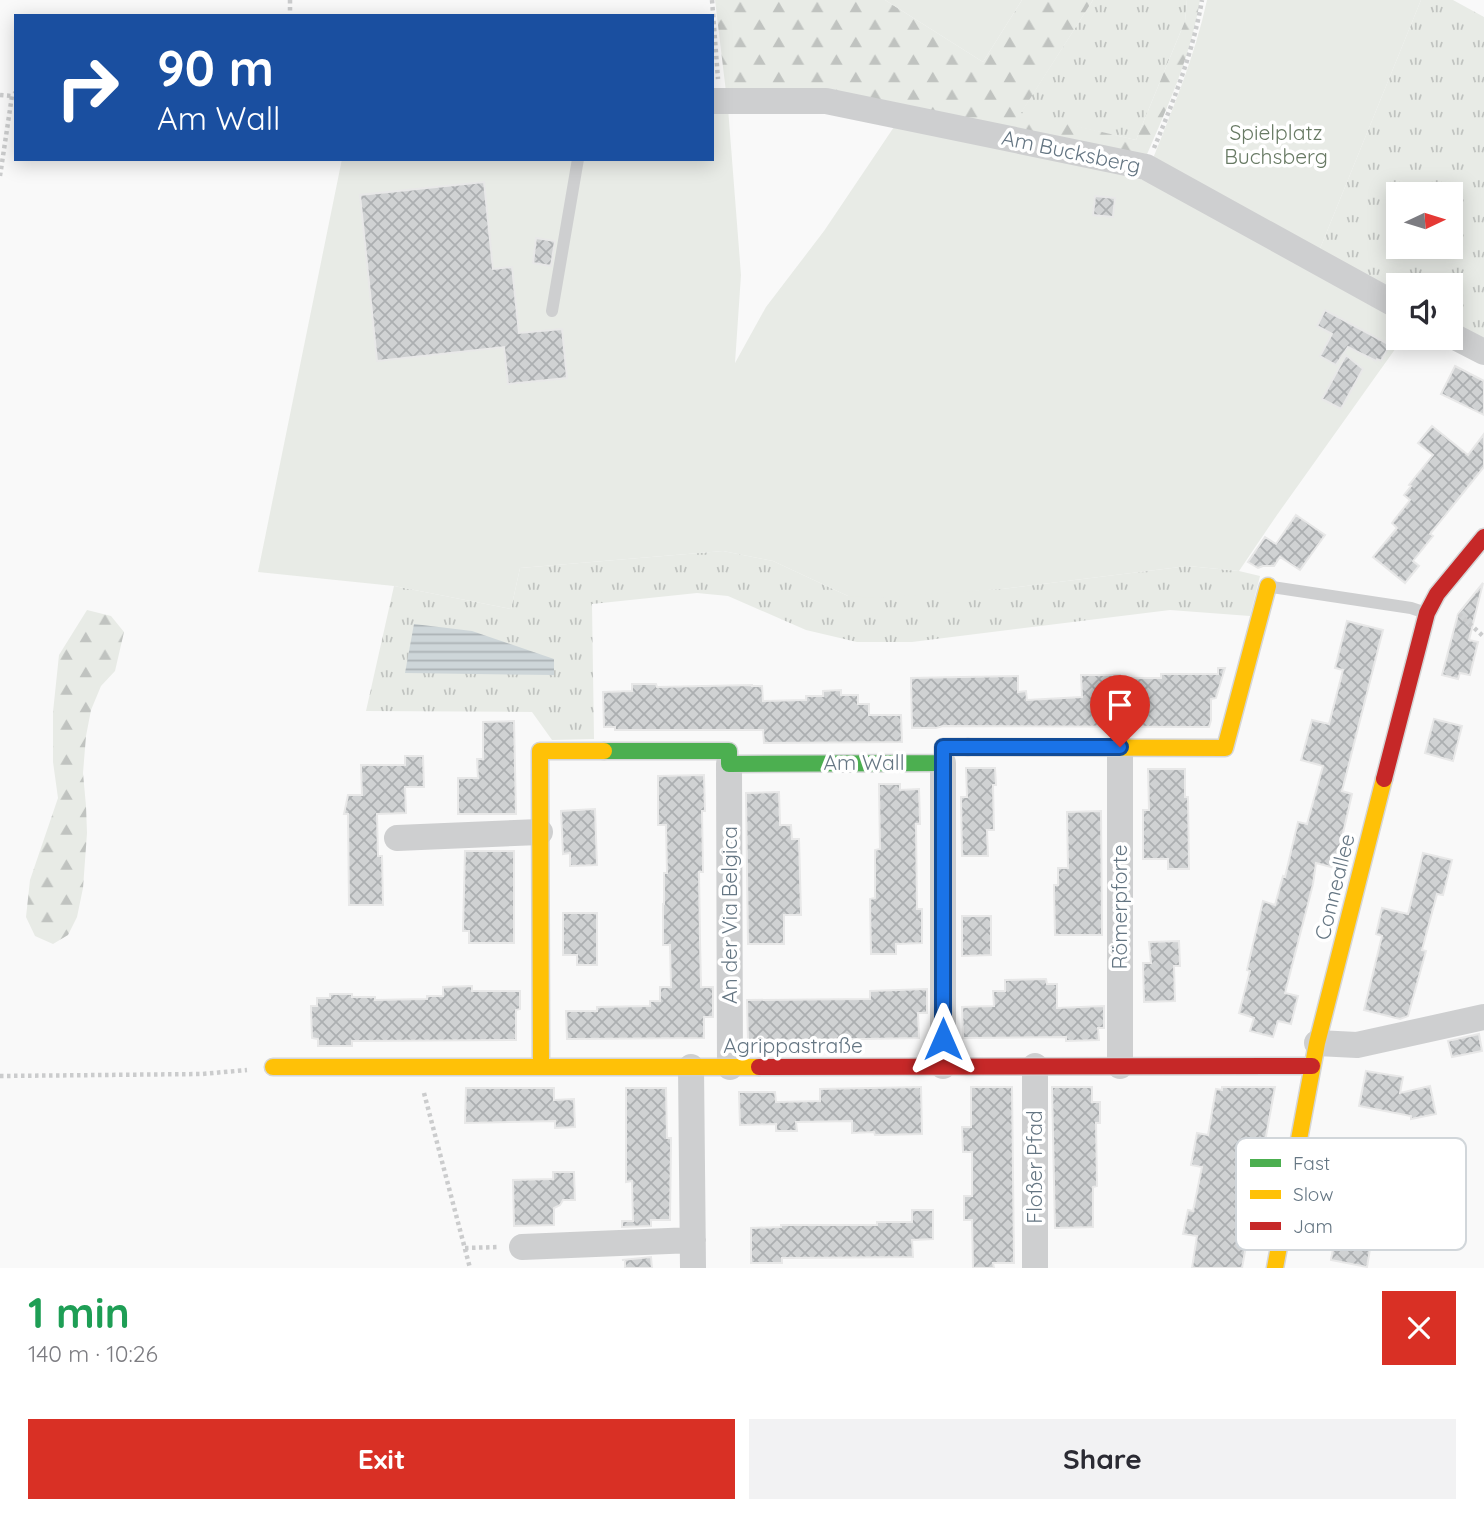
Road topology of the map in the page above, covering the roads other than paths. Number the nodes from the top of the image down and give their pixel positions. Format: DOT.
graph roads {
  1 [pos="717,101"];
  2 [pos="578,161"];
  3 [pos="1386,299"];
  4 [pos="552,311"];
  5 [pos="1463,341"];
  6 [pos="1484,352"];
  7 [pos="1484,537"];
  8 [pos="1268,586"];
  9 [pos="1427,613"];
  10 [pos="1120,747"];
  11 [pos="943,763"];
  12 [pos="729,764"];
  13 [pos="540,832"];
  14 [pos="397,838"];
  15 [pos="1484,1017"];
  16 [pos="1315,1055"];
  17 [pos="943,1066"];
  18 [pos="1035,1066"];
  19 [pos="1120,1066"];
  20 [pos="273,1067"];
  21 [pos="541,1067"];
  22 [pos="691,1067"];
  23 [pos="730,1067"];
  24 [pos="1299,1138"];
  25 [pos="693,1240"];
  26 [pos="522,1247"];
  27 [pos="1278,1250"];
  28 [pos="693,1268"];
  29 [pos="1035,1268"];
  30 [pos="1275,1268"];
  1 -- 3 [label="street, Am Bucksberg"];
  2 -- 4 [label="lane"];
  5 -- 6 [label="street"];
  7 -- 9 [label="street, Conneallee"];
  8 -- 9 [label="lane"];
  8 -- 10 [label="street"];
  9 -- 16 [label="street, Conneallee"];
  10 -- 11 [label="street"];
  10 -- 19 [label="street, Römerpforte"];
  11 -- 12 [label="street, Am Wall"];
  11 -- 17 [label="street"];
  12 -- 13 [label="street"];
  12 -- 23 [label="street, An der Via Belgica"];
  13 -- 14 [label="street"];
  13 -- 21 [label="street"];
  15 -- 16 [label="street"];
  16 -- 19 [label="street, Agrippastraße"];
  16 -- 24 [label="street, Conneallee"];
  17 -- 18 [label="street, Agrippastraße"];
  17 -- 23 [label="street, Agrippastraße"];
  18 -- 19 [label="street, Agrippastraße"];
  18 -- 29 [label="street, Floßer Pfad"];
  20 -- 21 [label="street, Agrippastraße"];
  21 -- 22 [label="street, Agrippastraße"];
  22 -- 23 [label="street, Agrippastraße"];
  22 -- 25 [label="street"];
  25 -- 26 [label="street"];
  25 -- 28 [label="street"];
  27 -- 30 [label="street, Conneallee"];
}
